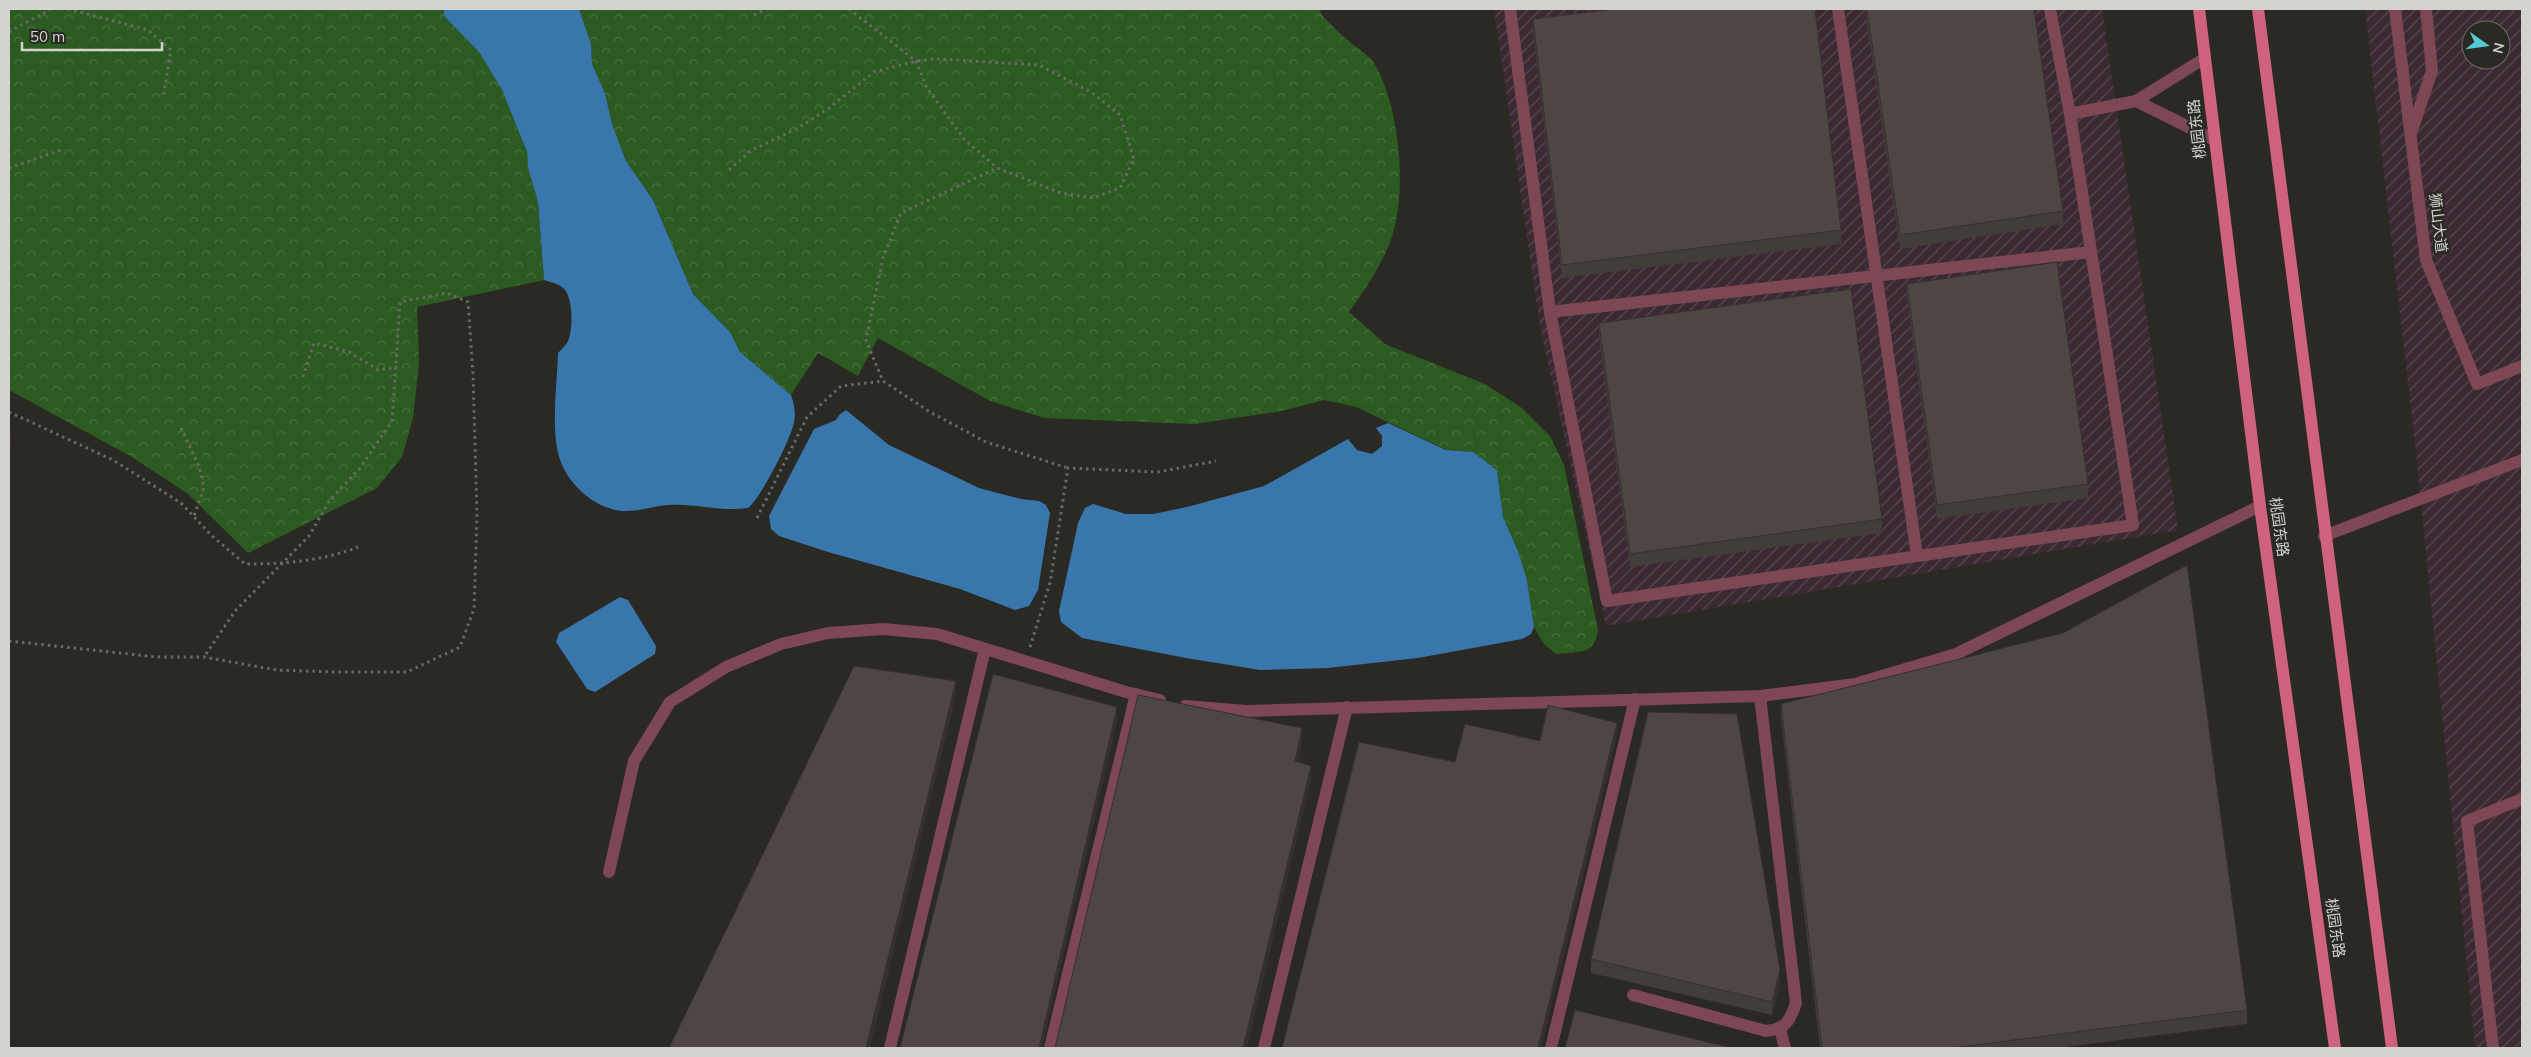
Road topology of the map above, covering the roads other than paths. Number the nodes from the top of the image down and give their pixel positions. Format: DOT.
graph roads {
  1 [pos="1510,9"];
  2 [pos="1838,9"];
  3 [pos="2050,9"];
  4 [pos="2199,9"];
  5 [pos="2258,9"];
  6 [pos="2395,9"];
  7 [pos="2426,9"];
  8 [pos="2205,58"];
  9 [pos="2136,101"];
  10 [pos="2070,114"];
  11 [pos="2410,135"];
  12 [pos="2215,140"];
  13 [pos="2091,252"];
  14 [pos="1875,276"];
  15 [pos="1550,312"];
  16 [pos="2522,366"];
  17 [pos="2522,460"];
  18 [pos="2260,506"];
  19 [pos="2324,536"];
  20 [pos="1917,556"];
  21 [pos="985,650"];
  22 [pos="1136,694"];
  23 [pos="1760,696"];
  24 [pos="1635,700"];
  25 [pos="1347,707"];
  26 [pos="2522,799"];
  27 [pos="609,872"];
  28 [pos="1633,995"];
  29 [pos="1780,1029"];
  30 [pos="890,1048"];
  31 [pos="1050,1048"];
  32 [pos="1264,1048"];
  33 [pos="1551,1048"];
  34 [pos="1785,1048"];
  35 [pos="2335,1048"];
  36 [pos="2392,1048"];
  37 [pos="2493,1048"];
  1 -- 15 [label="street"];
  2 -- 14 [label="street"];
  3 -- 10 [label="street"];
  4 -- 8 [label="main road, 桃园东路"];
  5 -- 19 [label="main road"];
  6 -- 11 [label="street, 狮山大道"];
  7 -- 11 [label="street"];
  8 -- 9 [label="street"];
  8 -- 12 [label="main road, 桃园东路"];
  9 -- 10 [label="street"];
  9 -- 12 [label="street"];
  10 -- 13 [label="street"];
  11 -- 16 [label="street, 狮山大道"];
  12 -- 18 [label="main road, 桃园东路"];
  13 -- 14 [label="street"];
  13 -- 20 [label="street"];
  14 -- 15 [label="street"];
  14 -- 20 [label="street"];
  15 -- 20 [label="street"];
  17 -- 19 [label="street"];
  18 -- 23 [label="street"];
  18 -- 35 [label="main road, 桃园东路"];
  19 -- 36 [label="main road"];
  21 -- 22 [label="street"];
  21 -- 27 [label="street"];
  21 -- 30 [label="street"];
  22 -- 25 [label="street"];
  22 -- 31 [label="street"];
  23 -- 24 [label="street"];
  23 -- 29 [label="street"];
  24 -- 25 [label="street"];
  24 -- 33 [label="street"];
  25 -- 32 [label="street"];
  26 -- 37 [label="street"];
  28 -- 29 [label="street"];
  29 -- 34 [label="street"];
}
